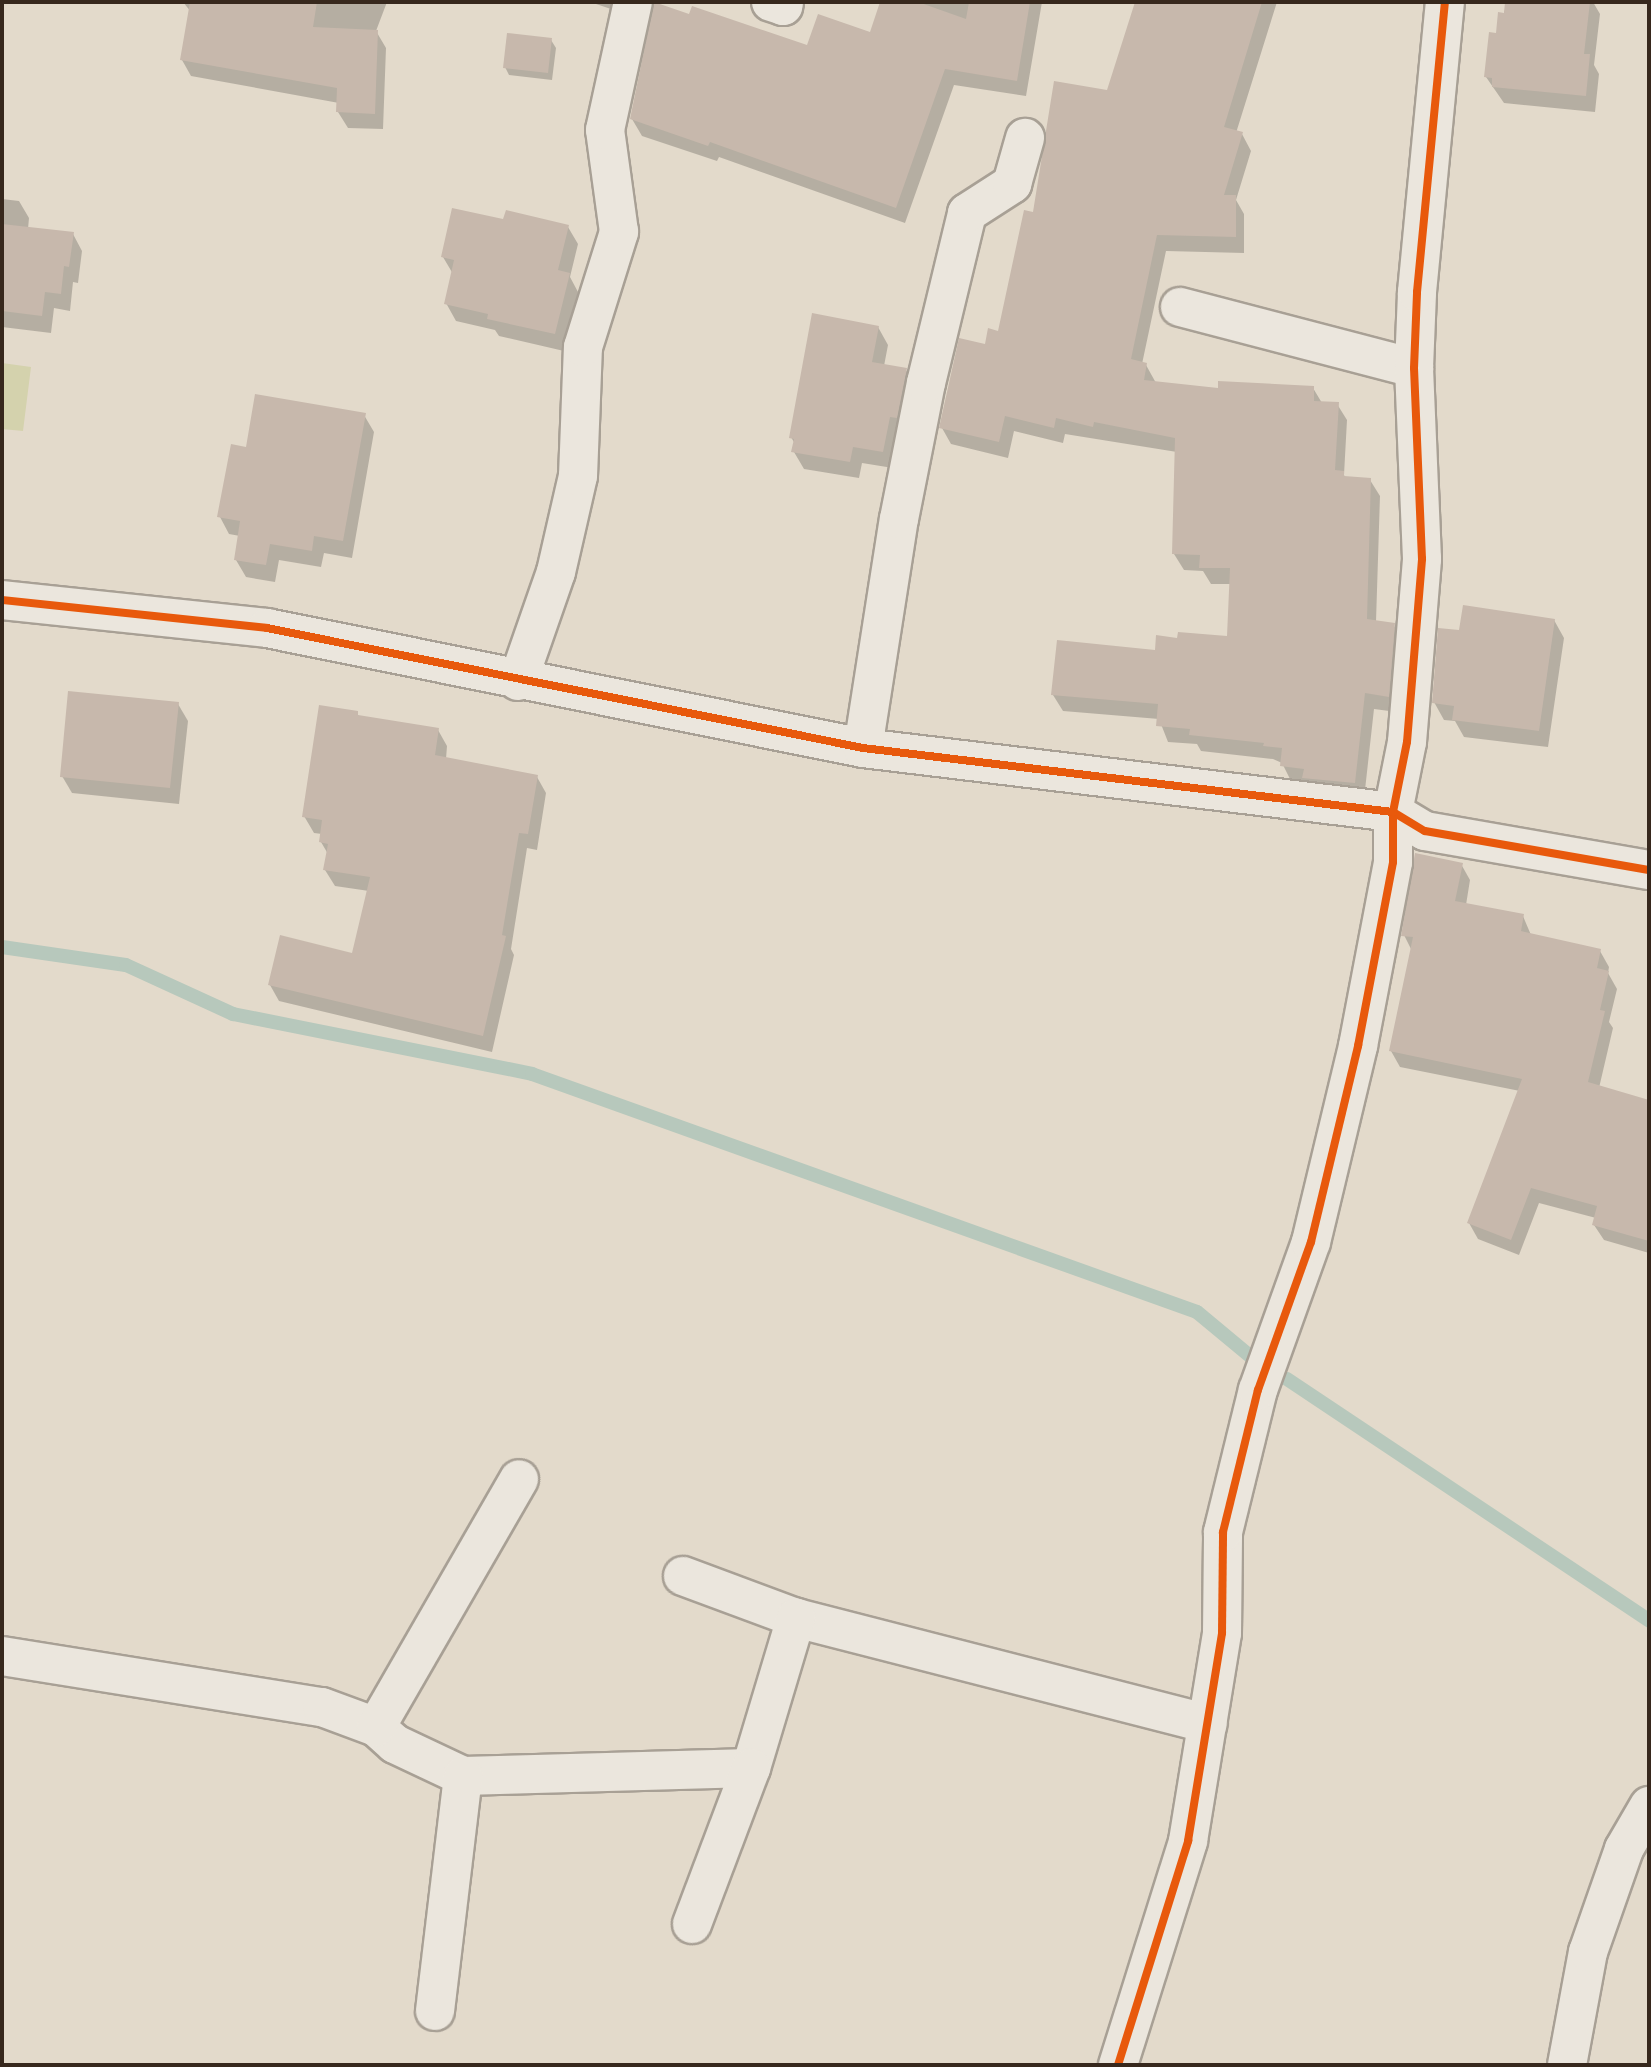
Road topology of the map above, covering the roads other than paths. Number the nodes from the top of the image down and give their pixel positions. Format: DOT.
graph roads {
  1 [pos="633,2"];
  2 [pos="771,2"];
  3 [pos="784,2"];
  4 [pos="1445,2"];
  5 [pos="1025,138"];
  6 [pos="1180,307"];
  7 [pos="1414,368"];
  8 [pos="2,600"];
  9 [pos="518,681"];
  10 [pos="863,748"];
  11 [pos="1393,812"];
  12 [pos="1649,870"];
  13 [pos="519,1479"];
  14 [pos="683,1576"];
  15 [pos="796,1618"];
  16 [pos="2,1656"];
  17 [pos="1208,1724"];
  18 [pos="376,1727"];
  19 [pos="751,1768"];
  20 [pos="463,1776"];
  21 [pos="1649,1806"];
  22 [pos="692,1924"];
  23 [pos="435,2011"];
  24 [pos="1118,2065"];
  25 [pos="1567,2065"];
  1 -- 9 [label="street"];
  2 -- 3 [label="street"];
  4 -- 7 [label="street"];
  5 -- 10 [label="street"];
  6 -- 7 [label="street"];
  7 -- 11 [label="street"];
  8 -- 9 [label="street"];
  9 -- 10 [label="street"];
  10 -- 11 [label="street"];
  11 -- 12 [label="street"];
  11 -- 17 [label="street"];
  13 -- 18 [label="street"];
  14 -- 15 [label="street"];
  15 -- 17 [label="street"];
  15 -- 19 [label="street"];
  16 -- 18 [label="street"];
  17 -- 24 [label="street"];
  18 -- 20 [label="street"];
  19 -- 20 [label="street"];
  19 -- 22 [label="street"];
  20 -- 23 [label="street"];
  21 -- 25 [label="street"];
}
